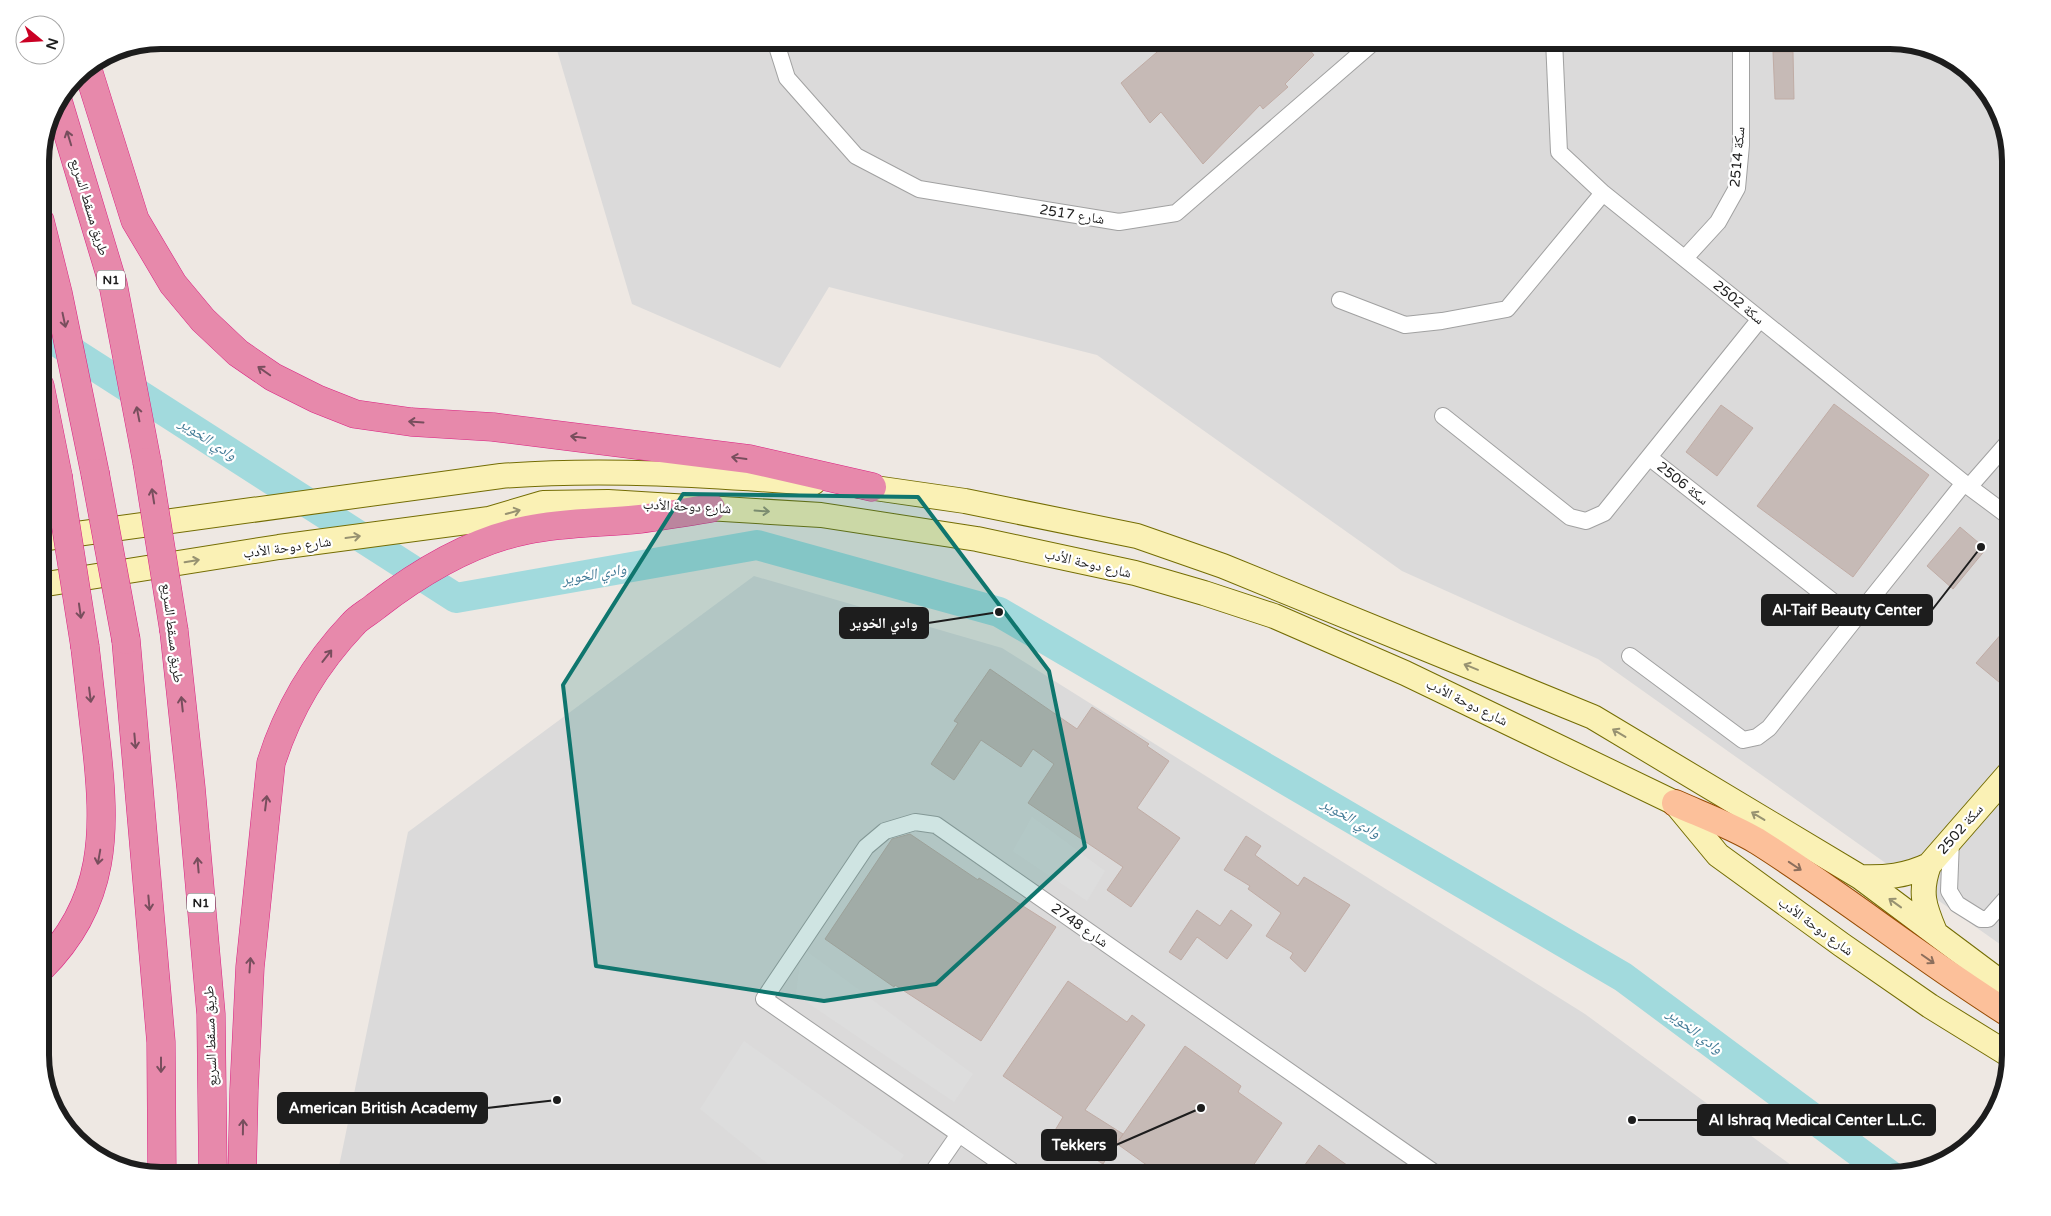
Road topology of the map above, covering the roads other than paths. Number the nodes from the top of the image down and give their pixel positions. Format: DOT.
graph roads {
  1 [pos="778,49"];
  2 [pos="1366,49"];
  3 [pos="1554,49"];
  4 [pos="1741,49"];
  5 [pos="89,75"];
  6 [pos="61,111"];
  7 [pos="1603,193"];
  8 [pos="49,257"];
  9 [pos="1685,258"];
  10 [pos="1340,300"];
  11 [pos="1760,319"];
  12 [pos="1443,416"];
  13 [pos="49,431"];
  14 [pos="2002,448"];
  15 [pos="1650,458"];
  16 [pos="1967,485"];
  17 [pos="872,487"];
  18 [pos="711,508"];
  19 [pos="2002,511"];
  20 [pos="49,539"];
  21 [pos="49,584"];
  22 [pos="1855,618"];
  23 [pos="1630,656"];
  24 [pos="2002,781"];
  25 [pos="1675,803"];
  26 [pos="1951,840"];
  27 [pos="1929,865"];
  28 [pos="1860,877"];
  29 [pos="2002,903"];
  30 [pos="1935,932"];
  31 [pos="49,961"];
  32 [pos="2002,983"];
  33 [pos="2002,1009"];
  34 [pos="2002,1050"];
  35 [pos="959,1134"];
  36 [pos="162,1167"];
  37 [pos="213,1167"];
  38 [pos="242,1167"];
  39 [pos="936,1167"];
  40 [pos="1006,1167"];
  41 [pos="1426,1167"];
  1 -- 2 [label="street, 2517 شارع"];
  3 -- 7 [label="street, 2502 سكة"];
  4 -- 9 [label="street, سكة 2514"];
  17 -- 5 [label="highway, one-way"];
  37 -- 6 [label="highway, طريق مسقط السريع / N1, one-way, bridge"];
  7 -- 9 [label="street, 2502 سكة"];
  7 -- 10 [label="street"];
  8 -- 36 [label="highway, one-way, bridge"];
  9 -- 11 [label="street, 2502 سكة"];
  11 -- 15 [label="street, سكة 2506"];
  11 -- 16 [label="street, 2502 سكة"];
  12 -- 15 [label="street"];
  13 -- 31 [label="highway, one-way, bridge"];
  14 -- 16 [label="street"];
  15 -- 22 [label="street, سكة 2506"];
  16 -- 19 [label="street, 2502 سكة"];
  16 -- 22 [label="street"];
  17 -- 20 [label="main road"];
  28 -- 17 [label="main road, one-way"];
  21 -- 18 [label="main road, شارع دوحة الأدب, one-way"];
  18 -- 25 [label="main road, شارع دوحة الأدب, one-way"];
  38 -- 18 [label="highway, one-way"];
  22 -- 23 [label="street"];
  24 -- 26 [label="main road, سكة 2502"];
  25 -- 33 [label="main road, one-way"];
  25 -- 34 [label="main road, شارع دوحة الأدب"];
  26 -- 27 [label="main road, سكة 2502"];
  26 -- 29 [label="street"];
  27 -- 28 [label="main road"];
  27 -- 30 [label="main road"];
  30 -- 28 [label="main road, one-way"];
  30 -- 32 [label="main road"];
  35 -- 39 [label="street"];
  35 -- 40 [label="street"];
  35 -- 41 [label="street, شارع 2748"];
}
